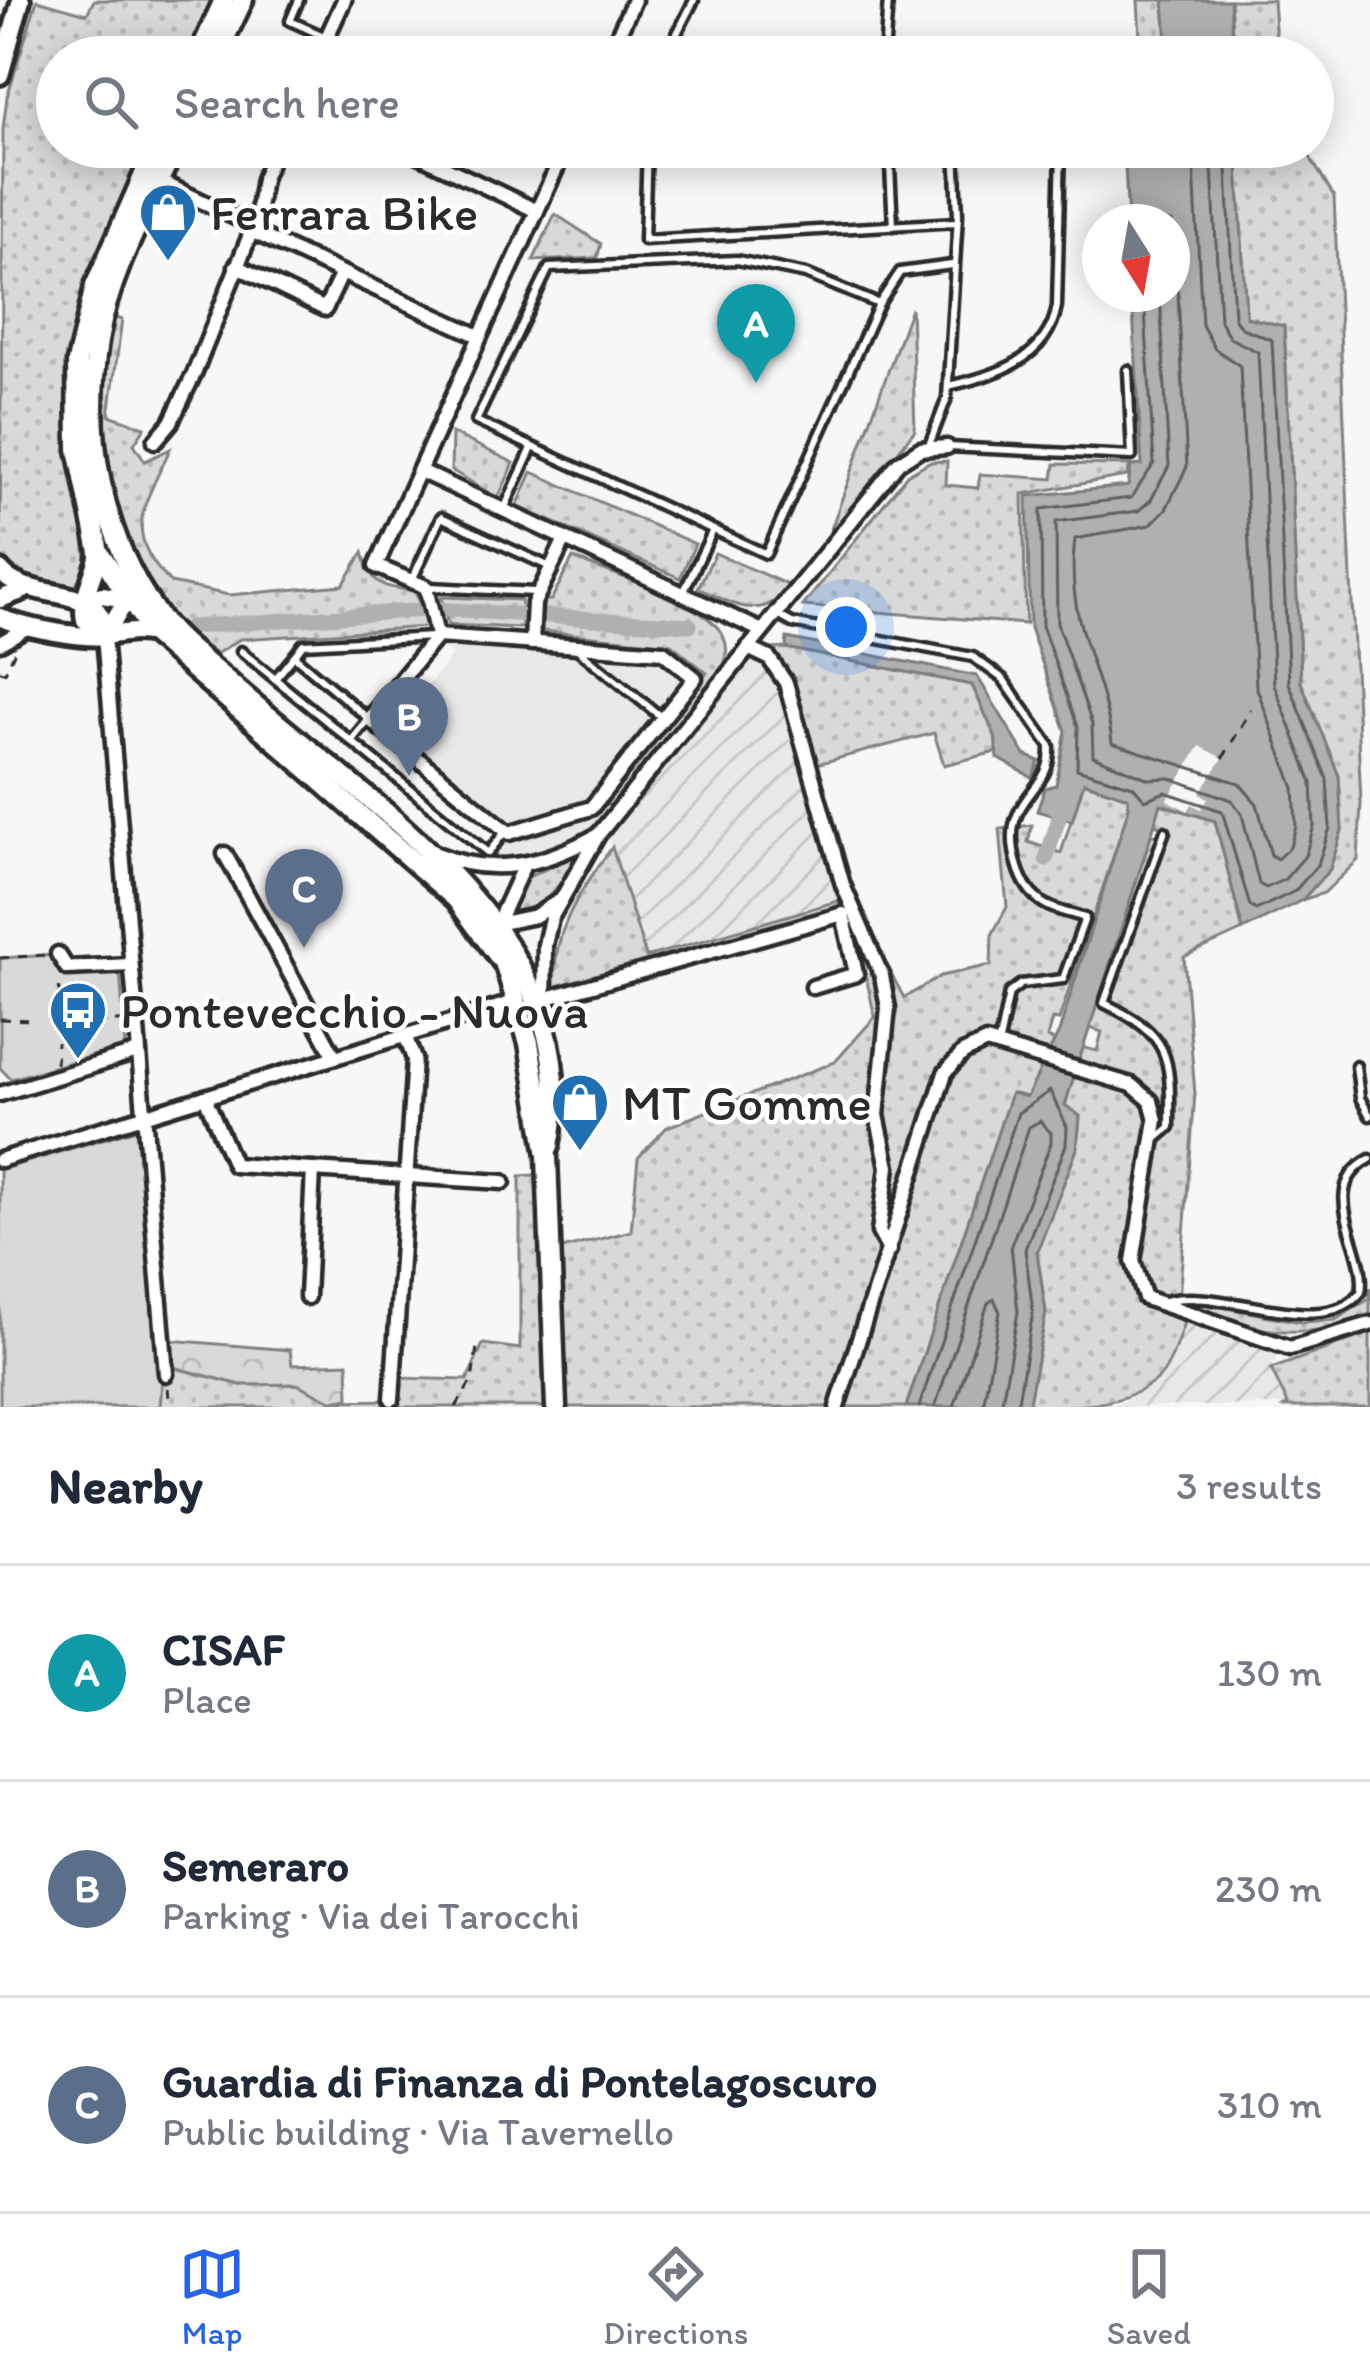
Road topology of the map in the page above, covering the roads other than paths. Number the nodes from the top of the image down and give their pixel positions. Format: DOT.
graph roads {
  1 [pos="21,0"];
  2 [pos="224,0"];
  3 [pos="243,0"];
  4 [pos="299,0"];
  5 [pos="344,0"];
  6 [pos="634,0"];
  7 [pos="694,0"];
  8 [pos="888,0"];
  9 [pos="208,36"];
  10 [pos="226,36"];
  11 [pos="325,36"];
  12 [pos="327,36"];
  13 [pos="618,36"];
  14 [pos="676,36"];
  15 [pos="885,36"];
  16 [pos="0,75"];
  17 [pos="153,168"];
  18 [pos="159,168"];
  19 [pos="267,168"];
  20 [pos="446,168"];
  21 [pos="556,168"];
  22 [pos="646,168"];
  23 [pos="890,168"];
  24 [pos="956,168"];
  25 [pos="1060,168"];
  26 [pos="151,178"];
  27 [pos="537,211"];
  28 [pos="957,222"];
  29 [pos="893,226"];
  30 [pos="252,229"];
  31 [pos="952,265"];
  32 [pos="236,266"];
  33 [pos="342,273"];
  34 [pos="100,296"];
  35 [pos="879,304"];
  36 [pos="478,336"];
  37 [pos="1127,370"];
  38 [pos="948,386"];
  39 [pos="154,441"];
  40 [pos="533,447"];
  41 [pos="928,447"];
  42 [pos="947,447"];
  43 [pos="422,472"];
  44 [pos="503,510"];
  45 [pos="713,530"];
  46 [pos="566,539"];
  47 [pos="99,551"];
  48 [pos="551,567"];
  49 [pos="0,570"];
  50 [pos="412,581"];
  51 [pos="24,590"];
  52 [pos="427,594"];
  53 [pos="683,594"];
  54 [pos="135,595"];
  55 [pos="536,597"];
  56 [pos="0,599"];
  57 [pos="82,599"];
  58 [pos="776,614"];
  59 [pos="0,617"];
  60 [pos="31,626"];
  61 [pos="435,629"];
  62 [pos="762,631"];
  63 [pos="153,634"];
  64 [pos="104,636"];
  65 [pos="0,643"];
  66 [pos="532,643"];
  67 [pos="574,646"];
  68 [pos="748,648"];
  69 [pos="241,650"];
  70 [pos="293,656"];
  71 [pos="275,679"];
  72 [pos="241,702"];
  73 [pos="663,718"];
  74 [pos="369,719"];
  75 [pos="351,741"];
  76 [pos="314,766"];
  77 [pos="591,808"];
  78 [pos="609,822"];
  79 [pos="506,830"];
  80 [pos="1165,831"];
  81 [pos="598,835"];
  82 [pos="423,849"];
  83 [pos="225,854"];
  84 [pos="524,866"];
  85 [pos="557,902"];
  86 [pos="850,911"];
  87 [pos="491,929"];
  88 [pos="58,954"];
  89 [pos="130,965"];
  90 [pos="813,987"];
  91 [pos="533,1000"];
  92 [pos="404,1035"];
  93 [pos="999,1042"];
  94 [pos="138,1052"];
  95 [pos="334,1057"];
  96 [pos="1356,1066"];
  97 [pos="0,1094"];
  98 [pos="205,1097"];
  99 [pos="1366,1101"];
  100 [pos="144,1116"];
  101 [pos="1370,1116"];
  102 [pos="1152,1142"];
  103 [pos="548,1156"];
  104 [pos="1370,1159"];
  105 [pos="0,1160"];
  106 [pos="313,1171"];
  107 [pos="406,1176"];
  108 [pos="503,1182"];
  109 [pos="889,1250"];
  110 [pos="307,1297"];
  111 [pos="1156,1304"];
  112 [pos="1370,1324"];
  113 [pos="166,1374"];
  114 [pos="392,1399"];
  115 [pos="556,1407"];
  116 [pos="837,1407"];
  1 -- 16 [label="street"];
  2 -- 9 [label="main road"];
  3 -- 10 [label="main road"];
  4 -- 11 [label="lane"];
  5 -- 12 [label="street"];
  6 -- 13 [label="street"];
  7 -- 14 [label="lane"];
  8 -- 15 [label="lane"];
  17 -- 26 [label="main road"];
  18 -- 26 [label="main road"];
  19 -- 30 [label="street"];
  20 -- 27 [label="street"];
  21 -- 27 [label="street"];
  22 -- 29 [label="lane"];
  23 -- 29 [label="lane"];
  24 -- 28 [label="lane"];
  25 -- 38 [label="lane"];
  26 -- 30 [label="street"];
  26 -- 34 [label="main road"];
  27 -- 36 [label="street"];
  28 -- 29 [label="lane"];
  28 -- 31 [label="lane"];
  30 -- 32 [label="street"];
  30 -- 33 [label="street"];
  31 -- 35 [label="lane"];
  31 -- 38 [label="lane"];
  32 -- 33 [label="street"];
  32 -- 39 [label="street"];
  33 -- 36 [label="street"];
  34 -- 47 [label="main road"];
  34 -- 54 [label="main road"];
  35 -- 40 [label="lane"];
  35 -- 45 [label="lane"];
  36 -- 43 [label="street"];
  37 -- 42 [label="lane"];
  38 -- 41 [label="lane"];
  40 -- 44 [label="lane"];
  40 -- 45 [label="lane"];
  41 -- 42 [label="street"];
  41 -- 58 [label="street"];
  43 -- 44 [label="street"];
  43 -- 50 [label="street"];
  44 -- 46 [label="street"];
  45 -- 53 [label="lane"];
  46 -- 48 [label="street"];
  46 -- 53 [label="street"];
  47 -- 54 [label="main road"];
  47 -- 57 [label="street"];
  48 -- 50 [label="lane"];
  48 -- 55 [label="street"];
  49 -- 51 [label="street"];
  50 -- 52 [label="street"];
  51 -- 56 [label="street"];
  51 -- 57 [label="street"];
  52 -- 55 [label="lane"];
  52 -- 61 [label="street"];
  53 -- 62 [label="street"];
  54 -- 57 [label="street"];
  54 -- 63 [label="main road"];
  54 -- 64 [label="street"];
  54 -- 72 [label="main road"];
  55 -- 66 [label="street"];
  57 -- 64 [label="street"];
  58 -- 62 [label="street"];
  58 -- 93 [label="lane"];
  59 -- 60 [label="street"];
  60 -- 64 [label="street"];
  60 -- 65 [label="street"];
  61 -- 66 [label="street"];
  61 -- 70 [label="lane"];
  61 -- 74 [label="street"];
  62 -- 68 [label="street"];
  63 -- 64 [label="street"];
  63 -- 72 [label="main road"];
  64 -- 89 [label="street"];
  66 -- 67 [label="street"];
  67 -- 73 [label="lane"];
  67 -- 73 [label="street"];
  68 -- 78 [label="street"];
  68 -- 86 [label="street"];
  69 -- 71 [label="lane"];
  70 -- 71 [label="lane"];
  70 -- 74 [label="lane"];
  71 -- 75 [label="lane"];
  72 -- 76 [label="main road"];
  73 -- 77 [label="street"];
  74 -- 75 [label="lane"];
  74 -- 79 [label="street"];
  75 -- 79 [label="lane"];
  76 -- 82 [label="main road"];
  76 -- 87 [label="main road"];
  77 -- 78 [label="street"];
  77 -- 79 [label="street"];
  78 -- 81 [label="street"];
  80 -- 102 [label="lane"];
  81 -- 84 [label="street"];
  81 -- 85 [label="street"];
  82 -- 84 [label="street"];
  82 -- 87 [label="main road"];
  83 -- 95 [label="street"];
  84 -- 87 [label="street"];
  85 -- 87 [label="street"];
  85 -- 91 [label="street"];
  86 -- 90 [label="street"];
  86 -- 91 [label="street"];
  86 -- 109 [label="street"];
  87 -- 91 [label="main road"];
  88 -- 89 [label="street"];
  89 -- 94 [label="street"];
  91 -- 92 [label="street"];
  91 -- 103 [label="main road"];
  91 -- 103 [label="main road"];
  92 -- 95 [label="street"];
  92 -- 107 [label="street"];
  93 -- 102 [label="street"];
  93 -- 109 [label="street"];
  94 -- 97 [label="street"];
  94 -- 100 [label="street"];
  95 -- 98 [label="street"];
  96 -- 99 [label="lane"];
  98 -- 100 [label="street"];
  98 -- 106 [label="street"];
  99 -- 101 [label="lane"];
  100 -- 105 [label="street"];
  100 -- 113 [label="street"];
  102 -- 111 [label="street"];
  103 -- 115 [label="main road"];
  104 -- 111 [label="lane"];
  106 -- 107 [label="street"];
  106 -- 110 [label="street"];
  107 -- 108 [label="street"];
  107 -- 114 [label="street"];
  109 -- 116 [label="street"];
  111 -- 112 [label="street"];
}
